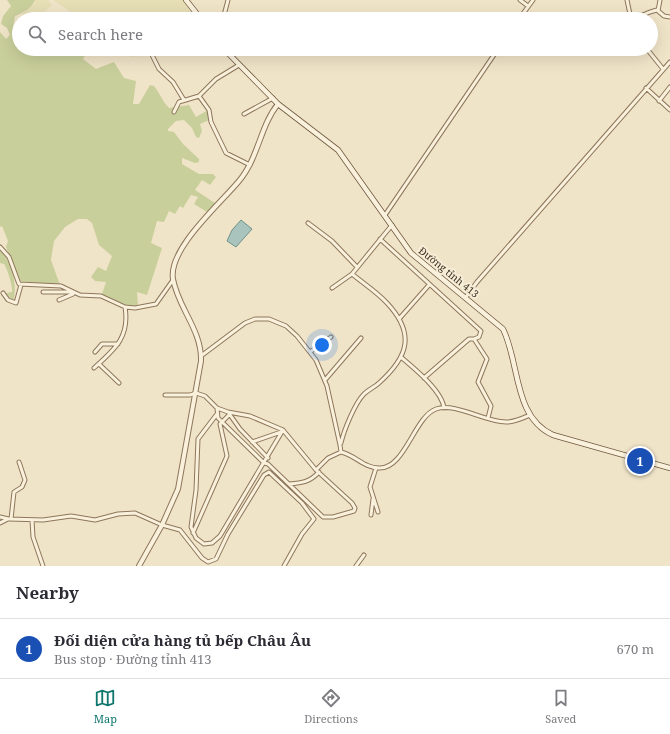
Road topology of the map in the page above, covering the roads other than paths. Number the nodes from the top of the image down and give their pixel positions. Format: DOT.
graph roads {
  1 [pos="186,0"];
  2 [pos="228,0"];
  3 [pos="520,0"];
  4 [pos="533,0"];
  5 [pos="627,0"];
  6 [pos="660,0"];
  7 [pos="528,6"];
  8 [pos="658,11"];
  9 [pos="195,12"];
  10 [pos="225,12"];
  11 [pos="524,12"];
  12 [pos="630,12"];
  13 [pos="649,12"];
  14 [pos="670,17"];
  15 [pos="152,56"];
  16 [pos="231,56"];
  17 [pos="493,56"];
  18 [pos="653,56"];
  19 [pos="670,62"];
  20 [pos="239,65"];
  21 [pos="663,69"];
  22 [pos="670,87"];
  23 [pos="646,88"];
  24 [pos="199,96"];
  25 [pos="273,98"];
  26 [pos="184,100"];
  27 [pos="659,101"];
  28 [pos="278,104"];
  29 [pos="670,110"];
  30 [pos="174,112"];
  31 [pos="244,114"];
  32 [pos="250,165"];
  33 [pos="385,215"];
  34 [pos="308,223"];
  35 [pos="392,225"];
  36 [pos="380,239"];
  37 [pos="0,247"];
  38 [pos="357,267"];
  39 [pos="352,274"];
  40 [pos="173,280"];
  41 [pos="21,285"];
  42 [pos="429,285"];
  43 [pos="332,288"];
  44 [pos="42,292"];
  45 [pos="3,293"];
  46 [pos="75,293"];
  47 [pos="466,297"];
  48 [pos="59,300"];
  49 [pos="125,307"];
  50 [pos="399,319"];
  51 [pos="331,337"];
  52 [pos="361,338"];
  53 [pos="474,339"];
  54 [pos="118,344"];
  55 [pos="95,352"];
  56 [pos="310,352"];
  57 [pos="201,356"];
  58 [pos="402,358"];
  59 [pos="99,364"];
  60 [pos="94,368"];
  61 [pos="424,378"];
  62 [pos="325,380"];
  63 [pos="120,383"];
  64 [pos="196,393"];
  65 [pos="165,395"];
  66 [pos="217,408"];
  67 [pos="444,408"];
  68 [pos="229,413"];
  69 [pos="217,414"];
  70 [pos="530,415"];
  71 [pos="488,418"];
  72 [pos="221,421"];
  73 [pos="282,431"];
  74 [pos="252,442"];
  75 [pos="340,445"];
  76 [pos="341,452"];
  77 [pos="267,458"];
  78 [pos="19,462"];
  79 [pos="264,463"];
  80 [pos="268,464"];
  81 [pos="376,468"];
  82 [pos="670,468"];
  83 [pos="318,471"];
  84 [pos="289,484"];
  85 [pos="373,499"];
  86 [pos="378,512"];
  87 [pos="0,516"];
  88 [pos="371,516"];
  89 [pos="10,519"];
  90 [pos="32,520"];
  91 [pos="0,523"];
  92 [pos="162,525"];
  93 [pos="193,533"];
  94 [pos="364,555"];
  95 [pos="43,566"];
  96 [pos="139,566"];
  97 [pos="284,566"];
  98 [pos="356,566"];
  1 -- 9 [label="main road"];
  2 -- 10 [label="street"];
  3 -- 7 [label="street"];
  4 -- 7 [label="street"];
  5 -- 12 [label="street"];
  6 -- 8 [label="street"];
  7 -- 11 [label="street"];
  8 -- 13 [label="street"];
  8 -- 14 [label="street"];
  15 -- 26 [label="street"];
  16 -- 20 [label="main road, Đường tỉnh 413"];
  17 -- 33 [label="street"];
  18 -- 21 [label="street"];
  19 -- 21 [label="street"];
  20 -- 24 [label="street"];
  20 -- 25 [label="main road, Đường tỉnh 413"];
  21 -- 23 [label="street"];
  22 -- 27 [label="street"];
  23 -- 27 [label="street"];
  23 -- 47 [label="street"];
  24 -- 26 [label="street"];
  24 -- 32 [label="street"];
  25 -- 28 [label="main road, Đường tỉnh 413"];
  25 -- 31 [label="street"];
  26 -- 30 [label="street"];
  27 -- 29 [label="street"];
  28 -- 32 [label="street"];
  28 -- 33 [label="main road, Đường tỉnh 413"];
  32 -- 40 [label="street"];
  33 -- 35 [label="main road, Đường tỉnh 413"];
  34 -- 38 [label="street"];
  35 -- 36 [label="street"];
  35 -- 47 [label="main road, Đường tỉnh 413"];
  36 -- 38 [label="street"];
  36 -- 42 [label="street"];
  37 -- 41 [label="street"];
  38 -- 39 [label="street"];
  39 -- 43 [label="street"];
  39 -- 50 [label="street"];
  40 -- 49 [label="street"];
  40 -- 57 [label="street"];
  41 -- 45 [label="street"];
  41 -- 46 [label="street"];
  42 -- 50 [label="street"];
  42 -- 53 [label="street"];
  44 -- 46 [label="street"];
  46 -- 48 [label="street"];
  46 -- 49 [label="street"];
  47 -- 70 [label="main road, Đường tỉnh 413"];
  49 -- 54 [label="street"];
  50 -- 58 [label="street"];
  51 -- 56 [label="street"];
  52 -- 62 [label="street"];
  53 -- 61 [label="street"];
  53 -- 71 [label="street"];
  54 -- 55 [label="street"];
  54 -- 59 [label="street"];
  56 -- 57 [label="street"];
  56 -- 62 [label="street"];
  57 -- 64 [label="street"];
  58 -- 61 [label="street"];
  58 -- 75 [label="street"];
  59 -- 60 [label="street"];
  59 -- 63 [label="street"];
  61 -- 67 [label="street"];
  62 -- 75 [label="street"];
  64 -- 65 [label="street"];
  64 -- 66 [label="street"];
  64 -- 92 [label="street"];
  66 -- 68 [label="street"];
  66 -- 69 [label="street"];
  67 -- 71 [label="street"];
  67 -- 81 [label="street"];
  68 -- 72 [label="street"];
  68 -- 73 [label="street"];
  68 -- 74 [label="street"];
  69 -- 72 [label="street"];
  69 -- 93 [label="street"];
  70 -- 71 [label="street"];
  70 -- 82 [label="main road, Đường tỉnh 413"];
  72 -- 79 [label="street"];
  72 -- 93 [label="street"];
  73 -- 74 [label="street"];
  73 -- 77 [label="street"];
  73 -- 83 [label="street"];
  74 -- 77 [label="street"];
  75 -- 76 [label="street"];
  76 -- 81 [label="street"];
  76 -- 83 [label="street"];
  77 -- 79 [label="street"];
  77 -- 80 [label="street"];
  78 -- 89 [label="street"];
  79 -- 80 [label="street"];
  79 -- 93 [label="street"];
  80 -- 84 [label="street"];
  81 -- 85 [label="street"];
  83 -- 84 [label="street"];
  83 -- 84 [label="street"];
  85 -- 86 [label="street"];
  85 -- 88 [label="street"];
  87 -- 89 [label="street"];
  89 -- 90 [label="street"];
  89 -- 91 [label="street"];
  90 -- 92 [label="street"];
  90 -- 95 [label="street"];
  92 -- 96 [label="street"];
  92 -- 97 [label="street"];
  94 -- 98 [label="street"];
}
